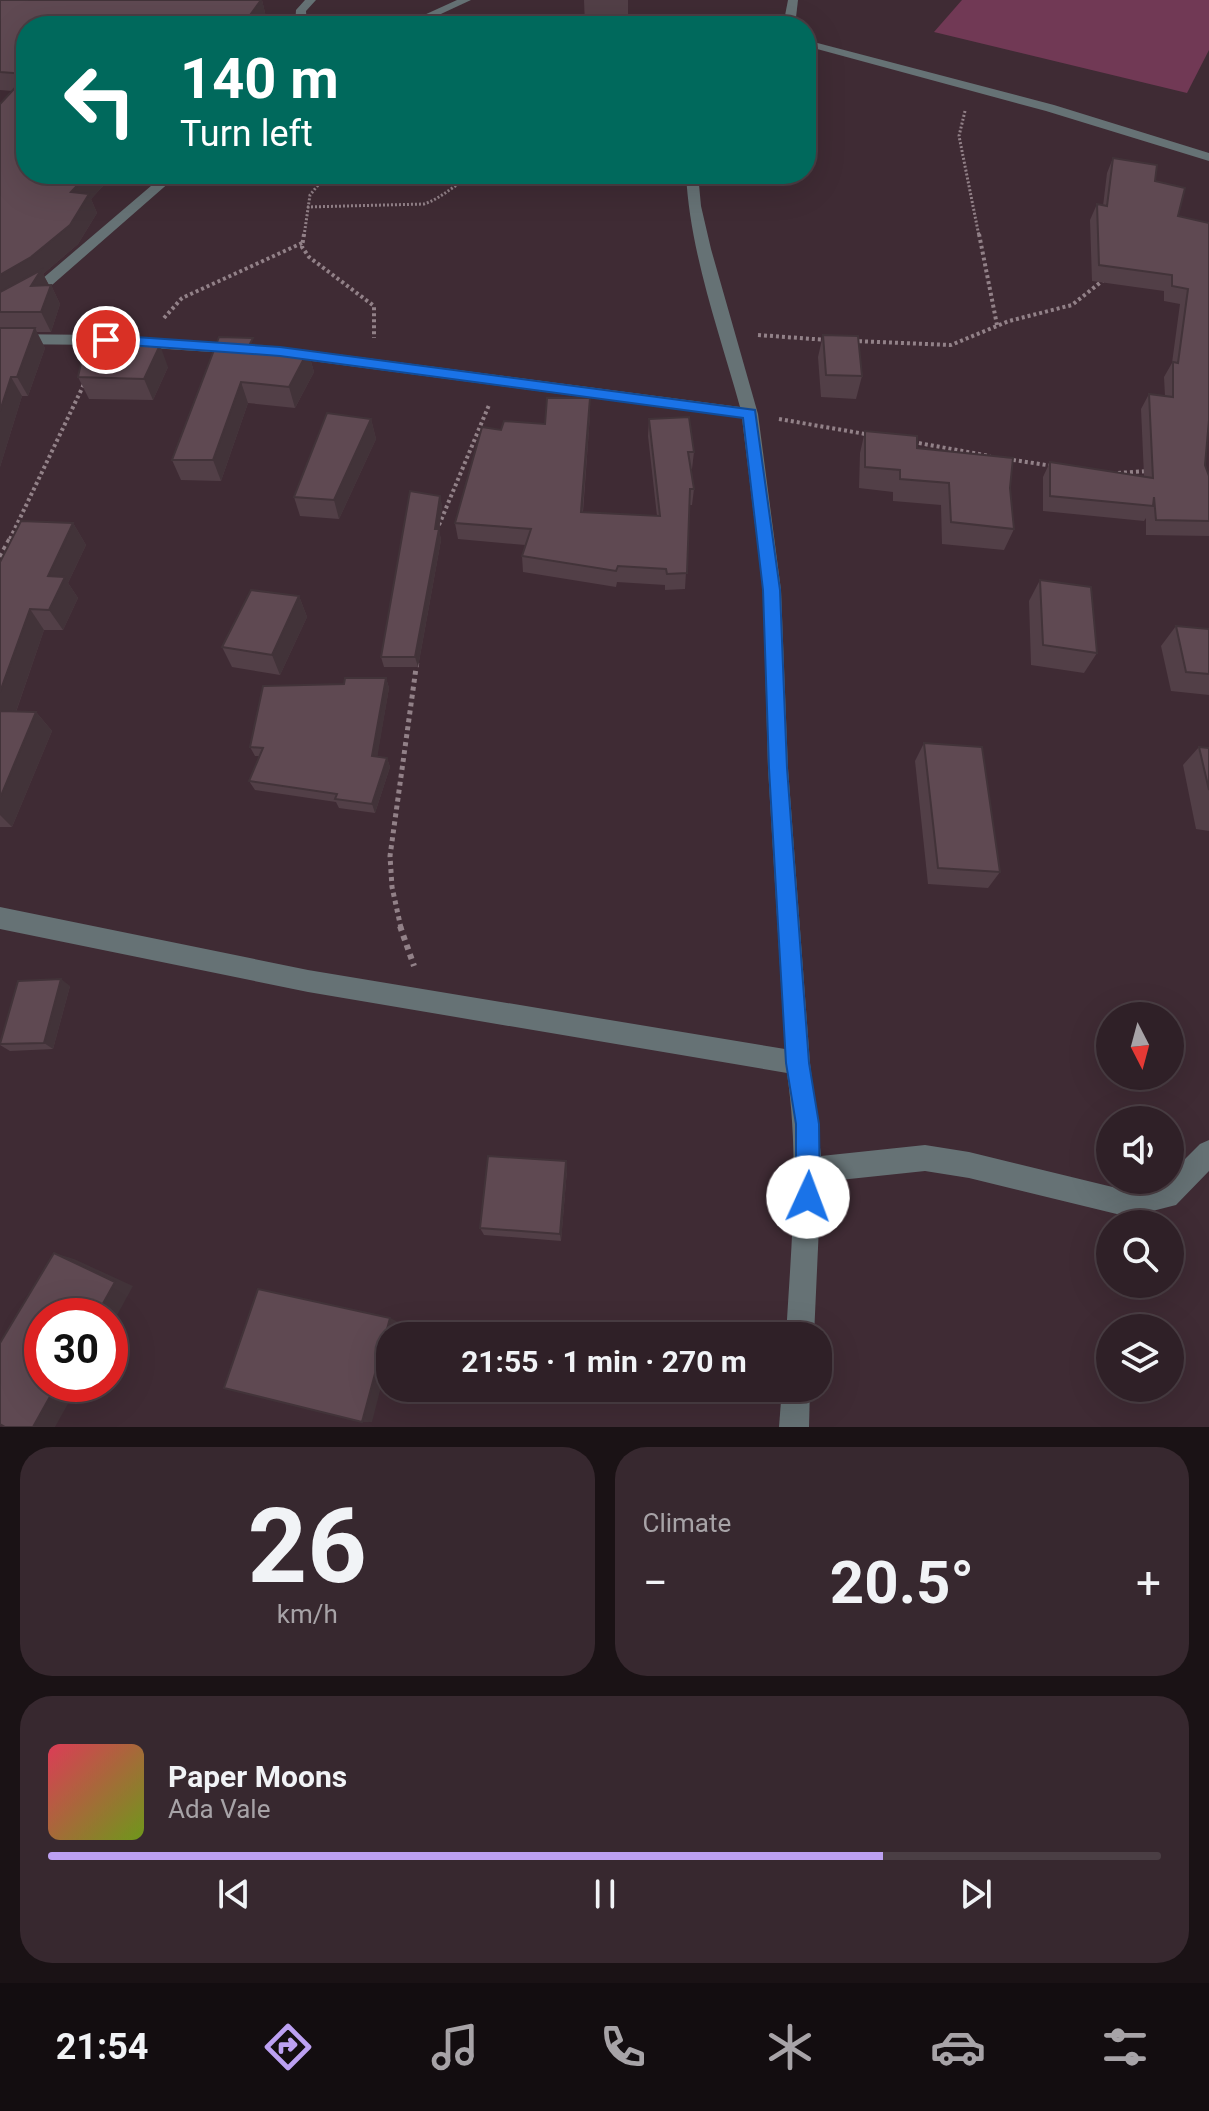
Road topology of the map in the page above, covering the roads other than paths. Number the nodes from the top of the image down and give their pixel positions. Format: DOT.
graph roads {
  1 [pos="311,0"];
  2 [pos="466,0"];
  3 [pos="301,16"];
  4 [pos="429,16"];
  5 [pos="816,46"];
  6 [pos="1209,157"];
  7 [pos="160,184"];
  8 [pos="693,184"];
  9 [pos="0,310"];
  10 [pos="0,339"];
  11 [pos="750,414"];
  12 [pos="0,918"];
  13 [pos="798,1063"];
  14 [pos="1209,1153"];
  15 [pos="809,1170"];
  16 [pos="801,1322"];
  17 [pos="795,1402"];
  18 [pos="794,1427"];
  1 -- 3 [label="street"];
  2 -- 4 [label="street"];
  5 -- 6 [label="street"];
  7 -- 9 [label="street"];
  8 -- 11 [label="street"];
  10 -- 11 [label="street"];
  11 -- 13 [label="street"];
  12 -- 13 [label="street"];
  13 -- 15 [label="street"];
  14 -- 15 [label="street"];
  15 -- 16 [label="street"];
  17 -- 18 [label="street"];
}
